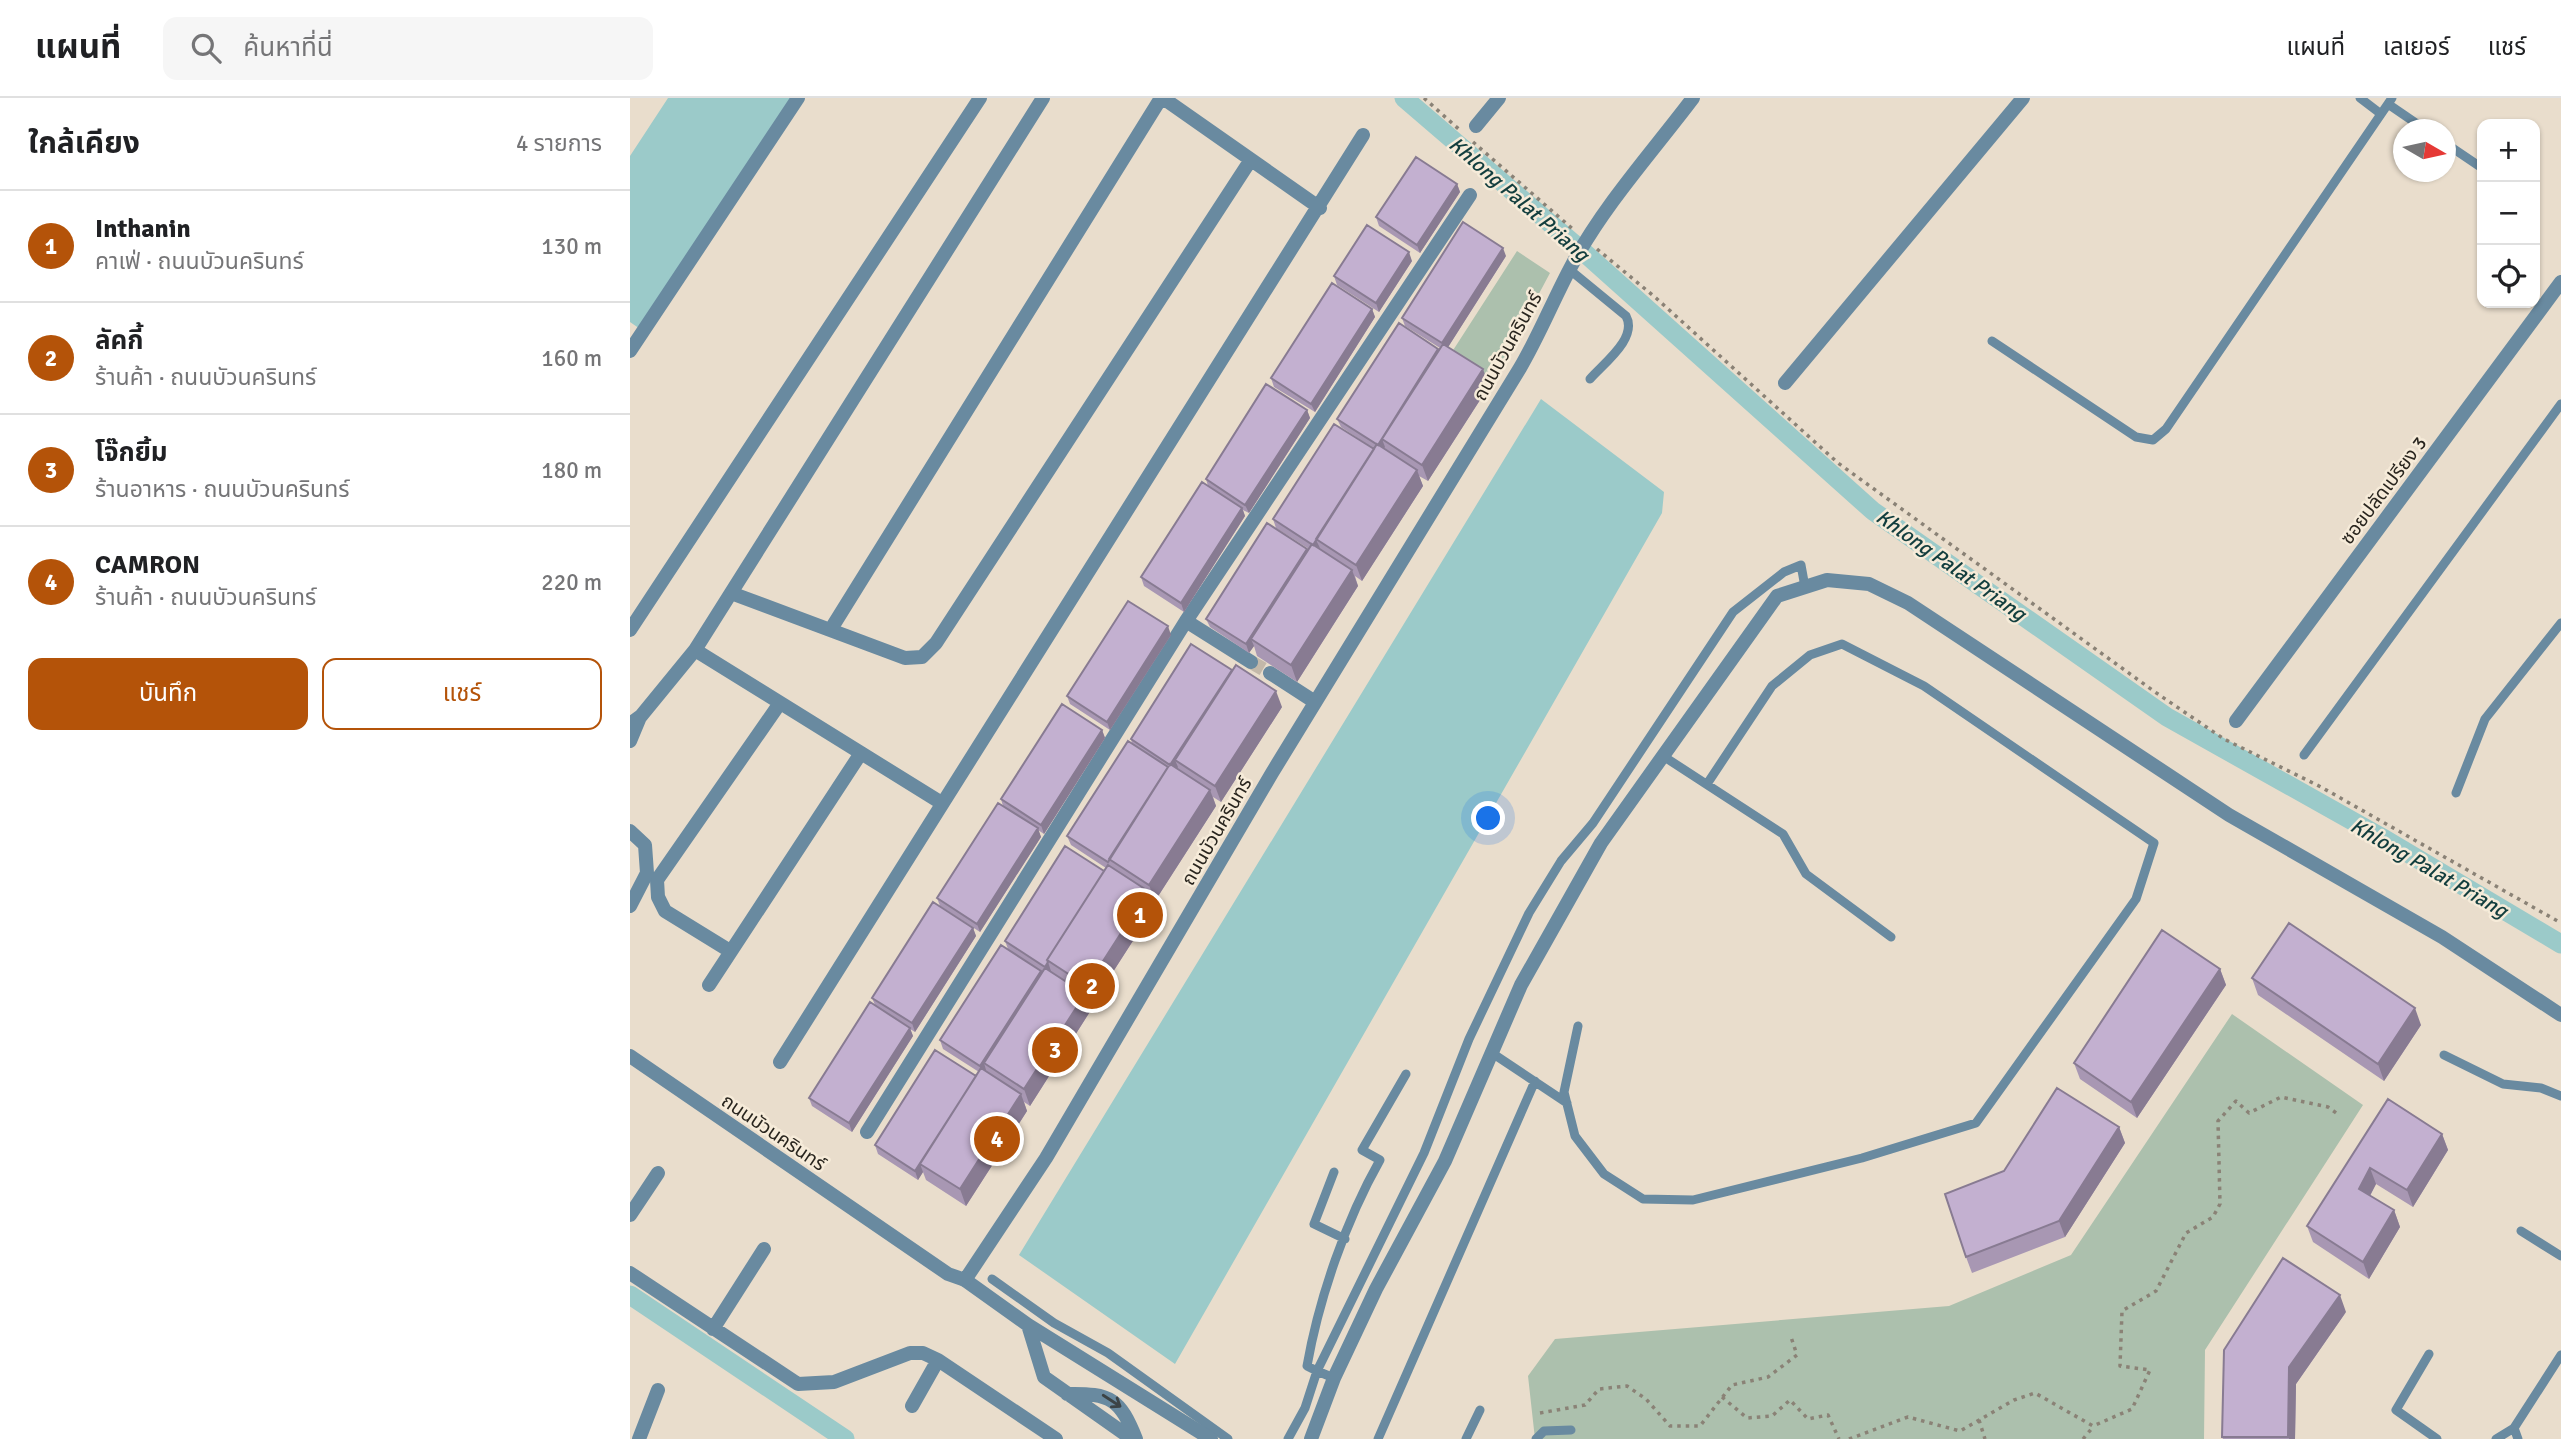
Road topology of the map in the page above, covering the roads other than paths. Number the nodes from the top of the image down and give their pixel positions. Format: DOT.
graph roads {
  1 [pos="798,98"];
  2 [pos="980,98"];
  3 [pos="1043,98"];
  4 [pos="1162,98"];
  5 [pos="1499,98"];
  6 [pos="1693,98"];
  7 [pos="2023,98"];
  8 [pos="2360,98"];
  9 [pos="2390,101"];
  10 [pos="2381,114"];
  11 [pos="2412,119"];
  12 [pos="1469,129"];
  13 [pos="1363,135"];
  14 [pos="2456,150"];
  15 [pos="1250,161"];
  16 [pos="2477,165"];
  17 [pos="1470,195"];
  18 [pos="1320,208"];
  19 [pos="1571,266"];
  20 [pos="2561,282"];
  21 [pos="1992,341"];
  22 [pos="630,351"];
  23 [pos="1590,379"];
  24 [pos="1785,383"];
  25 [pos="2561,404"];
  26 [pos="1805,587"];
  27 [pos="732,593"];
  28 [pos="1186,621"];
  29 [pos="2561,623"];
  30 [pos="831,629"];
  31 [pos="630,630"];
  32 [pos="695,650"];
  33 [pos="1251,662"];
  34 [pos="1270,673"];
  35 [pos="1315,702"];
  36 [pos="780,703"];
  37 [pos="636,720"];
  38 [pos="2236,721"];
  39 [pos="630,741"];
  40 [pos="861,753"];
  41 [pos="2304,755"];
  42 [pos="1663,756"];
  43 [pos="1707,784"];
  44 [pos="2456,793"];
  45 [pos="940,802"];
  46 [pos="630,831"];
  47 [pos="630,906"];
  48 [pos="1891,937"];
  49 [pos="730,950"];
  50 [pos="709,985"];
  51 [pos="2561,1015"];
  52 [pos="1578,1026"];
  53 [pos="1493,1053"];
  54 [pos="2444,1055"];
  55 [pos="630,1056"];
  56 [pos="780,1062"];
  57 [pos="1406,1074"];
  58 [pos="1535,1081"];
  59 [pos="2561,1096"];
  60 [pos="1567,1103"];
  61 [pos="867,1132"];
  62 [pos="1334,1172"];
  63 [pos="658,1173"];
  64 [pos="630,1215"];
  65 [pos="2521,1231"];
  66 [pos="1345,1239"];
  67 [pos="764,1249"];
  68 [pos="2561,1256"];
  69 [pos="630,1273"];
  70 [pos="992,1279"];
  71 [pos="965,1280"];
  72 [pos="1028,1325"];
  73 [pos="713,1329"];
  74 [pos="2429,1354"];
  75 [pos="2561,1355"];
  76 [pos="938,1360"];
  77 [pos="1317,1371"];
  78 [pos="1334,1378"];
  79 [pos="658,1390"];
  80 [pos="912,1406"];
  81 [pos="1480,1410"];
  82 [pos="2514,1428"];
  83 [pos="1571,1430"];
  84 [pos="1051,1438"];
  85 [pos="639,1439"];
  86 [pos="1134,1439"];
  87 [pos="1211,1439"];
  88 [pos="1228,1439"];
  89 [pos="1288,1439"];
  90 [pos="1311,1439"];
  91 [pos="1378,1439"];
  92 [pos="1465,1439"];
  93 [pos="1536,1439"];
  94 [pos="2437,1439"];
  95 [pos="2496,1439"];
  96 [pos="2518,1439"];
  1 -- 22 [label="street"];
  2 -- 31 [label="street"];
  3 -- 27 [label="street"];
  4 -- 15 [label="street"];
  4 -- 30 [label="street"];
  5 -- 12 [label="street"];
  6 -- 19 [label="street, ถนนบัวนครินทร์"];
  7 -- 24 [label="street"];
  8 -- 10 [label="lane"];
  9 -- 10 [label="lane"];
  9 -- 11 [label="lane"];
  10 -- 21 [label="lane"];
  13 -- 18 [label="street"];
  14 -- 16 [label="lane"];
  15 -- 18 [label="street"];
  15 -- 30 [label="street"];
  17 -- 28 [label="street"];
  18 -- 45 [label="street"];
  19 -- 23 [label="lane"];
  19 -- 35 [label="street, ถนนบัวนครินทร์"];
  20 -- 38 [label="street, ซอยปลัดเปรียง 3"];
  25 -- 41 [label="lane"];
  26 -- 42 [label="street"];
  26 -- 51 [label="street"];
  26 -- 77 [label="lane"];
  27 -- 30 [label="street"];
  27 -- 32 [label="street"];
  28 -- 33 [label="street"];
  28 -- 61 [label="street"];
  29 -- 44 [label="lane"];
  32 -- 36 [label="street"];
  32 -- 37 [label="street"];
  34 -- 35 [label="street"];
  35 -- 71 [label="street, ถนนบัวนครินทร์"];
  36 -- 40 [label="street"];
  36 -- 49 [label="street"];
  37 -- 39 [label="street"];
  40 -- 45 [label="street"];
  40 -- 49 [label="street"];
  42 -- 43 [label="lane"];
  42 -- 53 [label="street"];
  43 -- 48 [label="lane"];
  43 -- 60 [label="lane"];
  45 -- 56 [label="street"];
  46 -- 47 [label="street"];
  49 -- 50 [label="street"];
  52 -- 60 [label="lane"];
  53 -- 58 [label="lane"];
  53 -- 78 [label="street"];
  54 -- 59 [label="lane"];
  55 -- 71 [label="street, ถนนบัวนครินทร์"];
  57 -- 66 [label="lane"];
  58 -- 60 [label="lane"];
  58 -- 91 [label="lane"];
  62 -- 66 [label="lane"];
  63 -- 64 [label="street"];
  65 -- 68 [label="lane"];
  66 -- 77 [label="lane"];
  67 -- 73 [label="street"];
  69 -- 73 [label="street"];
  70 -- 88 [label="lane"];
  71 -- 72 [label="street"];
  72 -- 86 [label="street"];
  72 -- 87 [label="street"];
  73 -- 76 [label="street"];
  74 -- 94 [label="lane"];
  75 -- 82 [label="lane"];
  76 -- 80 [label="street"];
  76 -- 84 [label="street"];
  77 -- 78 [label="lane"];
  77 -- 89 [label="lane"];
  78 -- 90 [label="street"];
  79 -- 85 [label="street"];
  81 -- 92 [label="lane"];
  82 -- 95 [label="lane"];
  82 -- 96 [label="lane"];
  83 -- 93 [label="lane"];
}
